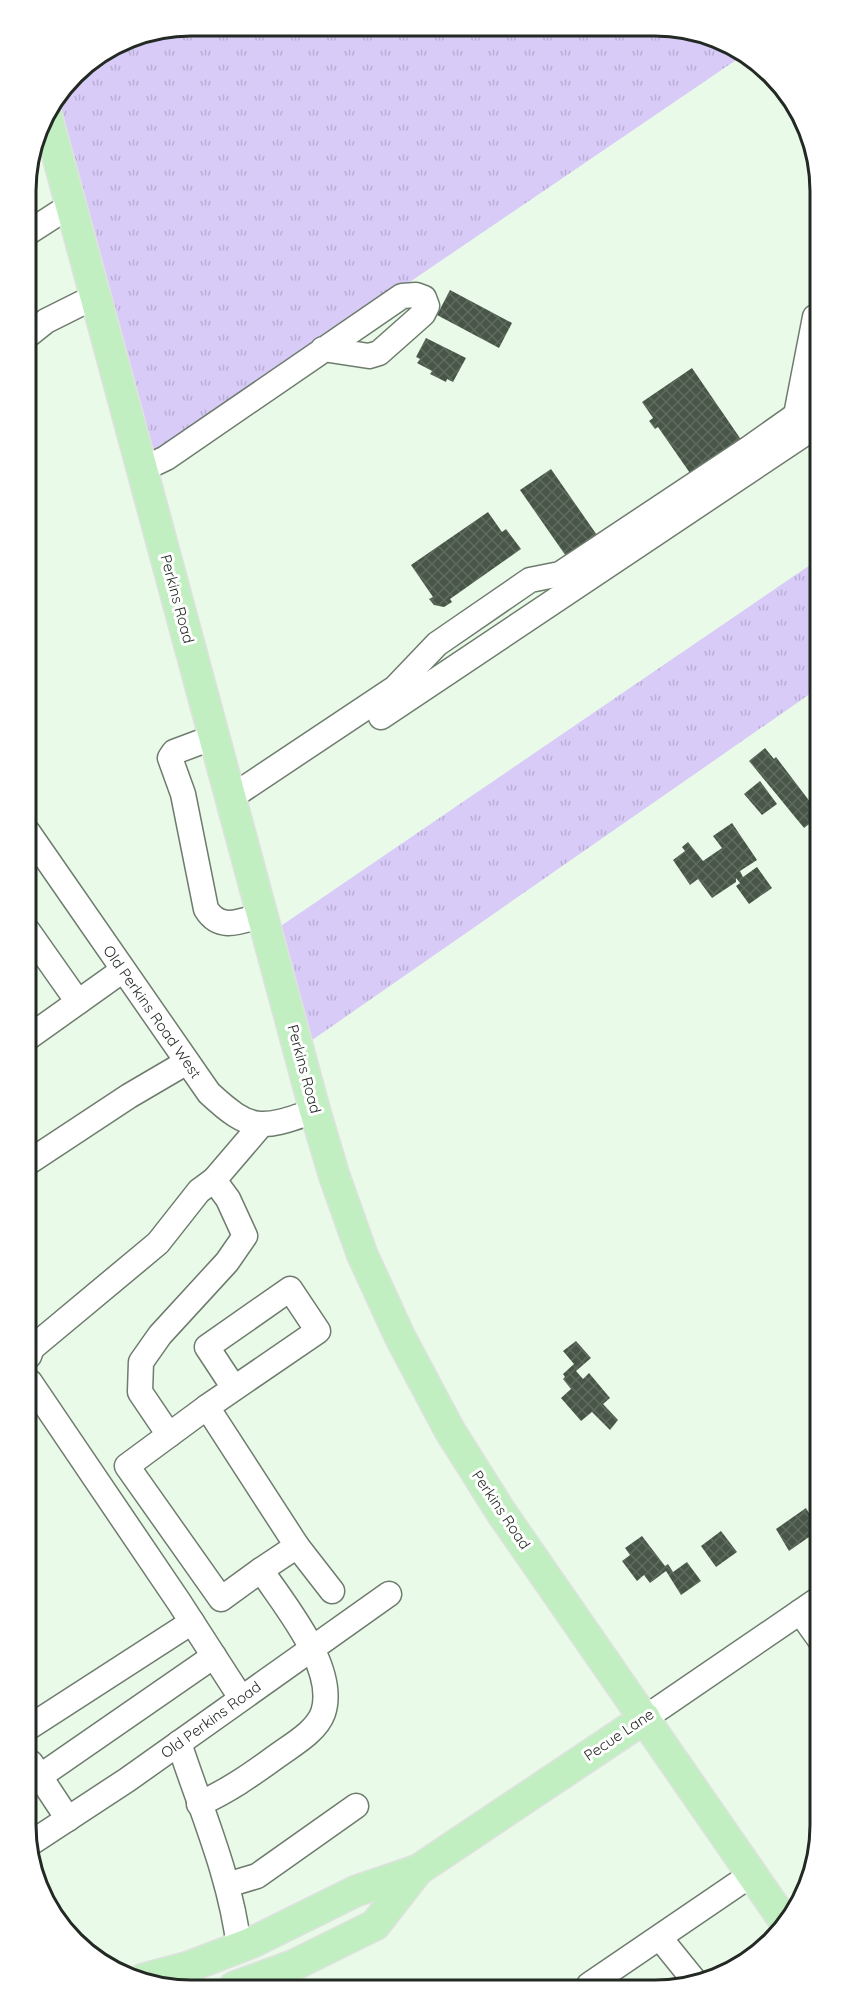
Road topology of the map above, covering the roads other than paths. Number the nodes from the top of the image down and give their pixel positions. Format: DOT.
graph roads {
  1 [pos="49,131"];
  2 [pos="71,205"];
  3 [pos="36,228"];
  4 [pos="96,297"];
  5 [pos="36,329"];
  6 [pos="323,349"];
  7 [pos="810,374"];
  8 [pos="806,420"];
  9 [pos="142,469"];
  10 [pos="214,737"];
  11 [pos="232,807"];
  12 [pos="36,844"];
  13 [pos="262,915"];
  14 [pos="36,942"];
  15 [pos="123,970"];
  16 [pos="78,1002"];
  17 [pos="36,1031"];
  18 [pos="187,1062"];
  19 [pos="315,1111"];
  20 [pos="261,1125"];
  21 [pos="36,1157"];
  22 [pos="214,1180"];
  23 [pos="36,1345"];
  24 [pos="234,1388"];
  25 [pos="36,1391"];
  26 [pos="207,1407"];
  27 [pos="169,1435"];
  28 [pos="297,1546"];
  29 [pos="261,1570"];
  30 [pos="332,1592"];
  31 [pos="389,1594"];
  32 [pos="810,1605"];
  33 [pos="800,1612"];
  34 [pos="192,1622"];
  35 [pos="810,1626"];
  36 [pos="312,1647"];
  37 [pos="214,1656"];
  38 [pos="240,1698"];
  39 [pos="645,1718"];
  40 [pos="36,1723"];
  41 [pos="179,1743"];
  42 [pos="36,1769"];
  43 [pos="36,1771"];
  44 [pos="199,1804"];
  45 [pos="356,1806"];
  46 [pos="68,1819"];
  47 [pos="37,1839"];
  48 [pos="418,1870"];
  49 [pos="752,1874"];
  50 [pos="227,1885"];
  51 [pos="780,1915"];
  52 [pos="660,1938"];
  53 [pos="239,1948"];
  54 [pos="157,1976"];
  55 [pos="691,1976"];
  56 [pos="253,1980"];
  57 [pos="597,1980"];
  1 -- 2 [label="main road, Perkins Road"];
  2 -- 3 [label="street"];
  2 -- 4 [label="main road, Perkins Road"];
  4 -- 5 [label="street"];
  4 -- 9 [label="main road, Perkins Road"];
  6 -- 9 [label="street"];
  7 -- 8 [label="street"];
  8 -- 11 [label="street"];
  9 -- 10 [label="main road, Perkins Road"];
  10 -- 11 [label="main road, Perkins Road"];
  10 -- 13 [label="street"];
  11 -- 13 [label="main road, Perkins Road"];
  12 -- 15 [label="street, Old Perkins Road West"];
  13 -- 19 [label="main road, Perkins Road"];
  14 -- 16 [label="street"];
  15 -- 16 [label="street"];
  15 -- 18 [label="street, Old Perkins Road West"];
  16 -- 17 [label="street"];
  18 -- 20 [label="street, Old Perkins Road West"];
  18 -- 21 [label="street"];
  19 -- 20 [label="street, Old Perkins Road West"];
  19 -- 39 [label="main road, Perkins Road"];
  20 -- 22 [label="street"];
  22 -- 23 [label="street"];
  22 -- 27 [label="street"];
  24 -- 24 [label="street"];
  24 -- 26 [label="street"];
  25 -- 34 [label="street"];
  26 -- 27 [label="street"];
  26 -- 28 [label="street"];
  27 -- 29 [label="street"];
  28 -- 29 [label="street"];
  28 -- 30 [label="street"];
  29 -- 36 [label="street"];
  31 -- 36 [label="street, Old Perkins Road"];
  32 -- 33 [label="street, Pecue Lane"];
  33 -- 35 [label="street"];
  33 -- 39 [label="street, Pecue Lane"];
  34 -- 37 [label="street"];
  34 -- 40 [label="street"];
  36 -- 38 [label="street, Old Perkins Road"];
  36 -- 44 [label="street"];
  37 -- 38 [label="street"];
  37 -- 42 [label="street"];
  38 -- 41 [label="street, Old Perkins Road"];
  39 -- 48 [label="main road, Pecue Lane"];
  39 -- 49 [label="main road, Perkins Road"];
  41 -- 44 [label="street"];
  41 -- 46 [label="street, Old Perkins Road"];
  43 -- 46 [label="street"];
  44 -- 50 [label="street"];
  45 -- 50 [label="street"];
  46 -- 47 [label="street, Old Perkins Road"];
  48 -- 53 [label="main road, Pecue Lane"];
  48 -- 56 [label="main road, Pecue Lane"];
  49 -- 51 [label="main road, Perkins Road"];
  49 -- 52 [label="street"];
  50 -- 53 [label="street"];
  52 -- 55 [label="street"];
  52 -- 57 [label="street"];
  53 -- 54 [label="main road, Pecue Lane"];
}
